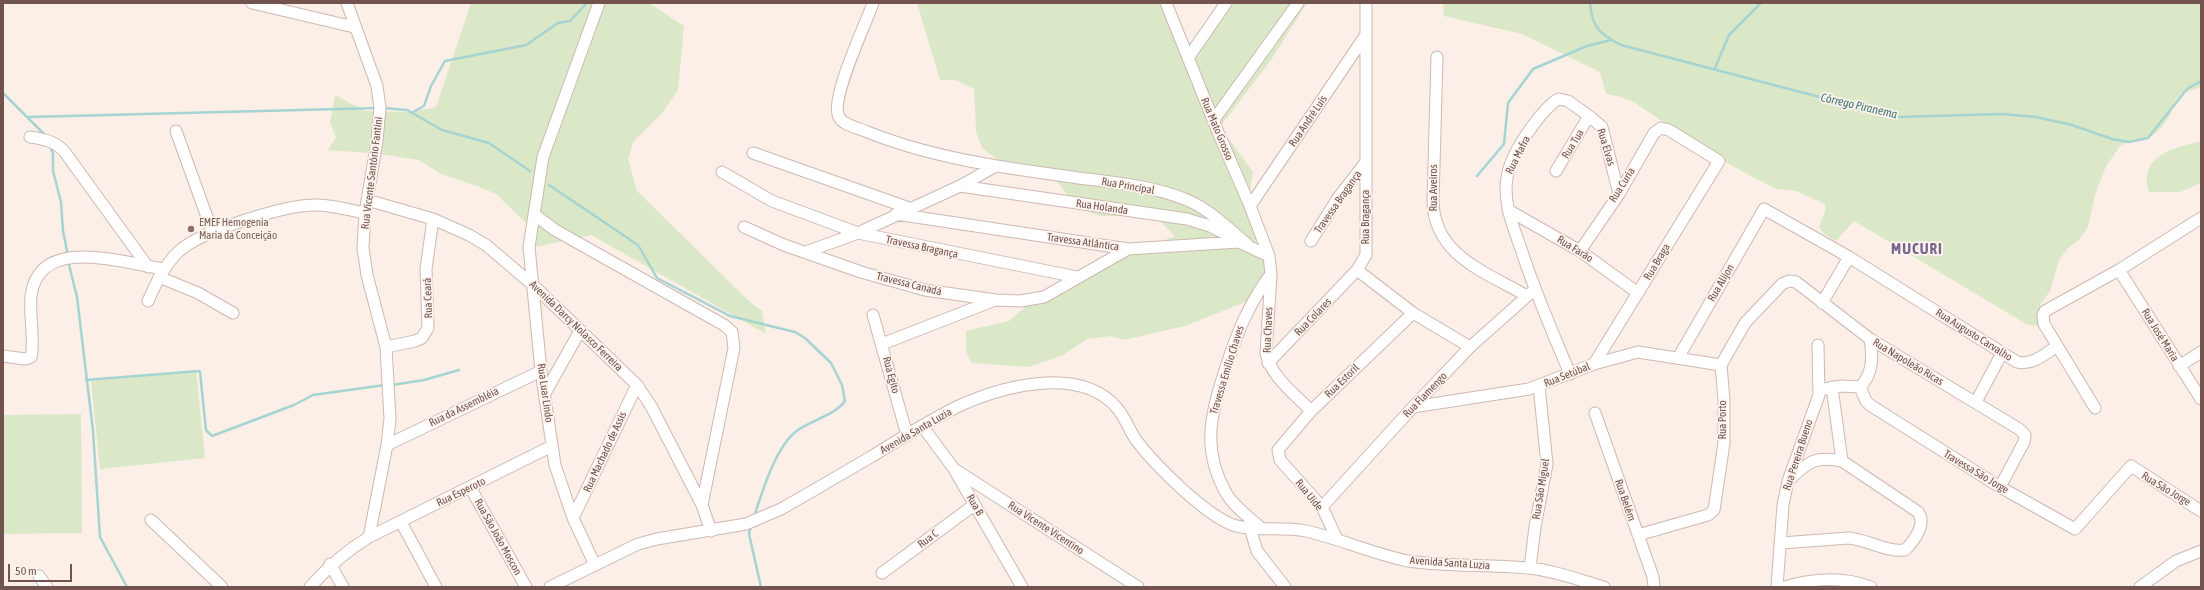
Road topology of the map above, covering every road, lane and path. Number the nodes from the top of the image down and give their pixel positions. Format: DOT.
graph roads {
  1 [pos="252,3"];
  2 [pos="347,3"];
  3 [pos="599,3"];
  4 [pos="874,3"];
  5 [pos="1166,3"];
  6 [pos="1226,3"];
  7 [pos="1298,3"];
  8 [pos="1366,3"];
  9 [pos="354,27"];
  10 [pos="1365,36"];
  11 [pos="1437,57"];
  12 [pos="1188,58"];
  13 [pos="1559,99"];
  14 [pos="1590,116"];
  15 [pos="1213,121"];
  16 [pos="176,131"];
  17 [pos="30,137"];
  18 [pos="753,153"];
  19 [pos="1719,161"];
  20 [pos="1365,163"];
  21 [pos="994,167"];
  22 [pos="722,172"];
  23 [pos="1556,172"];
  24 [pos="960,186"];
  25 [pos="1619,194"];
  26 [pos="367,200"];
  27 [pos="1250,206"];
  28 [pos="909,208"];
  29 [pos="1764,209"];
  30 [pos="1508,210"];
  31 [pos="365,213"];
  32 [pos="896,214"];
  33 [pos="535,215"];
  34 [pos="433,219"];
  35 [pos="2201,219"];
  36 [pos="744,227"];
  37 [pos="212,231"];
  38 [pos="858,233"];
  39 [pos="1311,241"];
  40 [pos="1243,243"];
  41 [pos="1128,249"];
  42 [pos="1580,251"];
  43 [pos="806,252"];
  44 [pos="1269,256"];
  45 [pos="1849,257"];
  46 [pos="148,267"];
  47 [pos="1357,270"];
  48 [pos="2119,270"];
  49 [pos="161,273"];
  50 [pos="1270,274"];
  51 [pos="1077,277"];
  52 [pos="533,285"];
  53 [pos="1531,293"];
  54 [pos="1638,293"];
  55 [pos="996,300"];
  56 [pos="148,301"];
  57 [pos="1822,302"];
  58 [pos="233,313"];
  59 [pos="1413,313"];
  60 [pos="874,314"];
  61 [pos="580,331"];
  62 [pos="1870,340"];
  63 [pos="882,344"];
  64 [pos="1818,345"];
  65 [pos="2057,346"];
  66 [pos="1470,347"];
  67 [pos="386,348"];
  68 [pos="2201,352"];
  69 [pos="2002,353"];
  70 [pos="3,356"];
  71 [pos="1678,358"];
  72 [pos="1268,363"];
  73 [pos="1594,364"];
  74 [pos="1721,366"];
  75 [pos="2179,366"];
  76 [pos="541,371"];
  77 [pos="1570,374"];
  78 [pos="637,385"];
  79 [pos="1539,386"];
  80 [pos="1832,387"];
  81 [pos="1860,387"];
  82 [pos="545,393"];
  83 [pos="1819,395"];
  84 [pos="2201,399"];
  85 [pos="1976,402"];
  86 [pos="1413,407"];
  87 [pos="2095,408"];
  88 [pos="1312,411"];
  89 [pos="1595,413"];
  90 [pos="923,427"];
  91 [pos="907,435"];
  92 [pos="387,445"];
  93 [pos="552,446"];
  94 [pos="1277,454"];
  95 [pos="1842,461"];
  96 [pos="2131,466"];
  97 [pos="954,469"];
  98 [pos="1788,480"];
  99 [pos="2000,487"];
  100 [pos="470,488"];
  101 [pos="974,505"];
  102 [pos="702,506"];
  103 [pos="1322,507"];
  104 [pos="2201,511"];
  105 [pos="573,518"];
  106 [pos="151,520"];
  107 [pos="401,522"];
  108 [pos="1255,528"];
  109 [pos="711,531"];
  110 [pos="1638,535"];
  111 [pos="369,537"];
  112 [pos="1337,539"];
  113 [pos="1781,544"];
  114 [pos="2201,551"];
  115 [pos="330,564"];
  116 [pos="594,565"];
  117 [pos="1530,568"];
  118 [pos="882,573"];
  119 [pos="39,576"];
  120 [pos="2156,576"];
  121 [pos="1800,584"];
  122 [pos="47,587"];
  123 [pos="222,587"];
  124 [pos="310,587"];
  125 [pos="343,587"];
  126 [pos="436,587"];
  127 [pos="526,587"];
  128 [pos="550,587"];
  129 [pos="1022,587"];
  130 [pos="1138,587"];
  131 [pos="1285,587"];
  132 [pos="1604,587"];
  133 [pos="1654,587"];
  134 [pos="1777,587"];
  135 [pos="1785,587"];
  136 [pos="1871,587"];
  137 [pos="2140,587"];
  138 [pos="2152,587"];
  1 -- 9 [label="street"];
  2 -- 9 [label="street, Rua Vicente Santório Fantini"];
  3 -- 33 [label="street, Rua Luar Lindo"];
  4 -- 21 [label="street, Rua Principal"];
  5 -- 12 [label="street, Rua Mato Grosso"];
  6 -- 12 [label="street"];
  7 -- 15 [label="street"];
  8 -- 10 [label="street, Rua Bragança"];
  9 -- 26 [label="street, Rua Vicente Santório Fantini"];
  10 -- 20 [label="street, Rua Bragança"];
  10 -- 27 [label="street, Rua André Luís"];
  11 -- 53 [label="street, Rua Aveiros"];
  12 -- 15 [label="street, Rua Mato Grosso"];
  13 -- 14 [label="street, Rua Elvas"];
  13 -- 30 [label="street, Rua Mafra"];
  14 -- 23 [label="street, Rua Tua"];
  14 -- 25 [label="street, Rua Elvas"];
  15 -- 27 [label="street, Rua Mato Grosso"];
  16 -- 37 [label="street"];
  17 -- 46 [label="street"];
  18 -- 28 [label="street"];
  19 -- 25 [label="street, Rua Curia"];
  19 -- 54 [label="street, Rua Braga"];
  20 -- 39 [label="street, Travessa Bragança"];
  20 -- 47 [label="street, Rua Bragança"];
  21 -- 24 [label="street"];
  21 -- 40 [label="street, Rua Principal"];
  22 -- 38 [label="street, Travessa Bragança"];
  24 -- 28 [label="street"];
  24 -- 40 [label="street, Rua Holanda"];
  25 -- 42 [label="street, Rua Curia"];
  26 -- 31 [label="street, Rua Vicente Santório Fantini"];
  26 -- 34 [label="street, Avenida Darcy Nolasco Ferreira"];
  27 -- 44 [label="street, Rua Mato Grosso"];
  28 -- 32 [label="street"];
  29 -- 45 [label="street, Rua Augusto Carvalho"];
  29 -- 71 [label="street, Rua Alijon"];
  30 -- 42 [label="street, Rua Farão"];
  30 -- 53 [label="street, Rua Mafra"];
  31 -- 37 [label="street"];
  31 -- 67 [label="street, Rua Vicente Santório Fantini"];
  32 -- 38 [label="street"];
  32 -- 41 [label="street, Travessa Atlântica"];
  33 -- 52 [label="street, Rua Luar Lindo"];
  33 -- 102 [label="street"];
  34 -- 52 [label="street, Avenida Darcy Nolasco Ferreira"];
  34 -- 67 [label="street, Rua Ceará"];
  35 -- 48 [label="street"];
  36 -- 43 [label="street, Travessa Canadá"];
  37 -- 49 [label="street"];
  38 -- 43 [label="street"];
  38 -- 51 [label="street, Travessa Bragança"];
  40 -- 41 [label="street, Travessa Atlântica"];
  40 -- 44 [label="street"];
  41 -- 51 [label="street"];
  42 -- 54 [label="street, Rua Farão"];
  43 -- 55 [label="street, Travessa Canadá"];
  44 -- 50 [label="street, Rua Chaves"];
  45 -- 57 [label="street"];
  45 -- 69 [label="street, Rua Augusto Carvalho"];
  46 -- 49 [label="street"];
  46 -- 70 [label="street"];
  47 -- 59 [label="street"];
  47 -- 72 [label="street, Rua Colares"];
  48 -- 65 [label="street"];
  48 -- 75 [label="street, Rua José Maria"];
  49 -- 56 [label="street"];
  49 -- 58 [label="street"];
  50 -- 72 [label="street, Rua Chaves"];
  50 -- 108 [label="street, Travessa Emílio Chaves"];
  51 -- 55 [label="street, Travessa Canadá"];
  52 -- 61 [label="street, Avenida Darcy Nolasco Ferreira"];
  52 -- 76 [label="street, Rua Luar Lindo"];
  53 -- 66 [label="street, Rua Flamengo"];
  53 -- 77 [label="street"];
  54 -- 73 [label="street, Rua Braga"];
  55 -- 63 [label="street"];
  57 -- 62 [label="street, Rua Napoleão Ricas"];
  57 -- 74 [label="street, Rua Napoleão Ricas"];
  59 -- 66 [label="street"];
  59 -- 88 [label="street, Rua Estoril"];
  60 -- 63 [label="street, Rua Egito"];
  61 -- 78 [label="street, Avenida Darcy Nolasco Ferreira"];
  61 -- 82 [label="street"];
  62 -- 81 [label="street"];
  62 -- 85 [label="street, Rua Napoleão Ricas"];
  63 -- 91 [label="street, Rua Egito"];
  64 -- 83 [label="street, Rua Pereira Bueno"];
  65 -- 69 [label="street, Rua Augusto Carvalho"];
  65 -- 87 [label="street"];
  66 -- 86 [label="street, Rua Flamengo"];
  67 -- 92 [label="street, Rua Vicente Santório Fantini"];
  68 -- 75 [label="street"];
  69 -- 85 [label="street"];
  71 -- 73 [label="street, Rua Setúbal"];
  71 -- 74 [label="street, Rua Setúbal"];
  72 -- 88 [label="street, Rua Chaves"];
  73 -- 77 [label="street, Rua Setúbal"];
  74 -- 110 [label="street, Rua Porto"];
  75 -- 84 [label="street, Rua José Maria"];
  76 -- 82 [label="street, Rua Luar Lindo"];
  76 -- 92 [label="street, Rua da Assembléia"];
  77 -- 79 [label="street, Rua Setúbal"];
  78 -- 102 [label="street, Avenida Darcy Nolasco Ferreira"];
  78 -- 105 [label="street, Rua Machado de Assis"];
  79 -- 86 [label="street, Rua Setúbal"];
  79 -- 117 [label="street, Rua São Miguel"];
  80 -- 81 [label="street"];
  80 -- 83 [label="street"];
  80 -- 95 [label="street"];
  81 -- 99 [label="street, Travessa São Jorge"];
  82 -- 93 [label="street, Rua Luar Lindo"];
  83 -- 98 [label="street, Rua Pereira Bueno"];
  85 -- 99 [label="street, Rua Napoleão Ricas"];
  86 -- 103 [label="street, Rua Flamengo"];
  88 -- 94 [label="street, Rua Estoril"];
  89 -- 110 [label="street, Rua Belém"];
  90 -- 91 [label="street, Avenida Santa Luzia"];
  90 -- 97 [label="street, Rua B"];
  90 -- 108 [label="street, Avenida Santa Luzia"];
  91 -- 109 [label="street, Avenida Santa Luzia"];
  92 -- 111 [label="street, Rua Vicente Santório Fantini"];
  93 -- 100 [label="street, Rua Esperoto"];
  93 -- 105 [label="street, Rua Luar Lindo"];
  94 -- 103 [label="street, Rua Uide"];
  95 -- 98 [label="street"];
  95 -- 113 [label="street"];
  96 -- 99 [label="street, Travessa São Jorge"];
  96 -- 104 [label="street, Rua São Jorge"];
  97 -- 101 [label="street, Rua B"];
  97 -- 130 [label="street, Rua Vicente Vicentino"];
  98 -- 113 [label="street, Rua Pereira Bueno"];
  100 -- 107 [label="street, Rua Esperoto"];
  100 -- 127 [label="street, Rua São João Moscon"];
  101 -- 118 [label="street, Rua C"];
  101 -- 129 [label="street, Rua B"];
  102 -- 109 [label="street, Avenida Darcy Nolasco Ferreira"];
  103 -- 112 [label="street, Rua Uide"];
  105 -- 116 [label="street, Rua Luar Lindo"];
  106 -- 123 [label="street"];
  107 -- 111 [label="street, Rua Esperoto"];
  107 -- 126 [label="street"];
  108 -- 112 [label="street, Avenida Santa Luzia"];
  108 -- 131 [label="street"];
  109 -- 116 [label="street, Avenida Santa Luzia"];
  110 -- 133 [label="street, Rua Belém"];
  111 -- 115 [label="street"];
  112 -- 117 [label="street, Avenida Santa Luzia"];
  113 -- 134 [label="street, Rua Pereira Bueno"];
  114 -- 120 [label="street"];
  115 -- 124 [label="street"];
  115 -- 125 [label="street"];
  116 -- 128 [label="street, Avenida Santa Luzia"];
  117 -- 132 [label="street, Avenida Santa Luzia"];
  119 -- 122 [label="street"];
  120 -- 137 [label="street"];
  120 -- 138 [label="street"];
  121 -- 135 [label="street"];
  121 -- 136 [label="street"];
}
